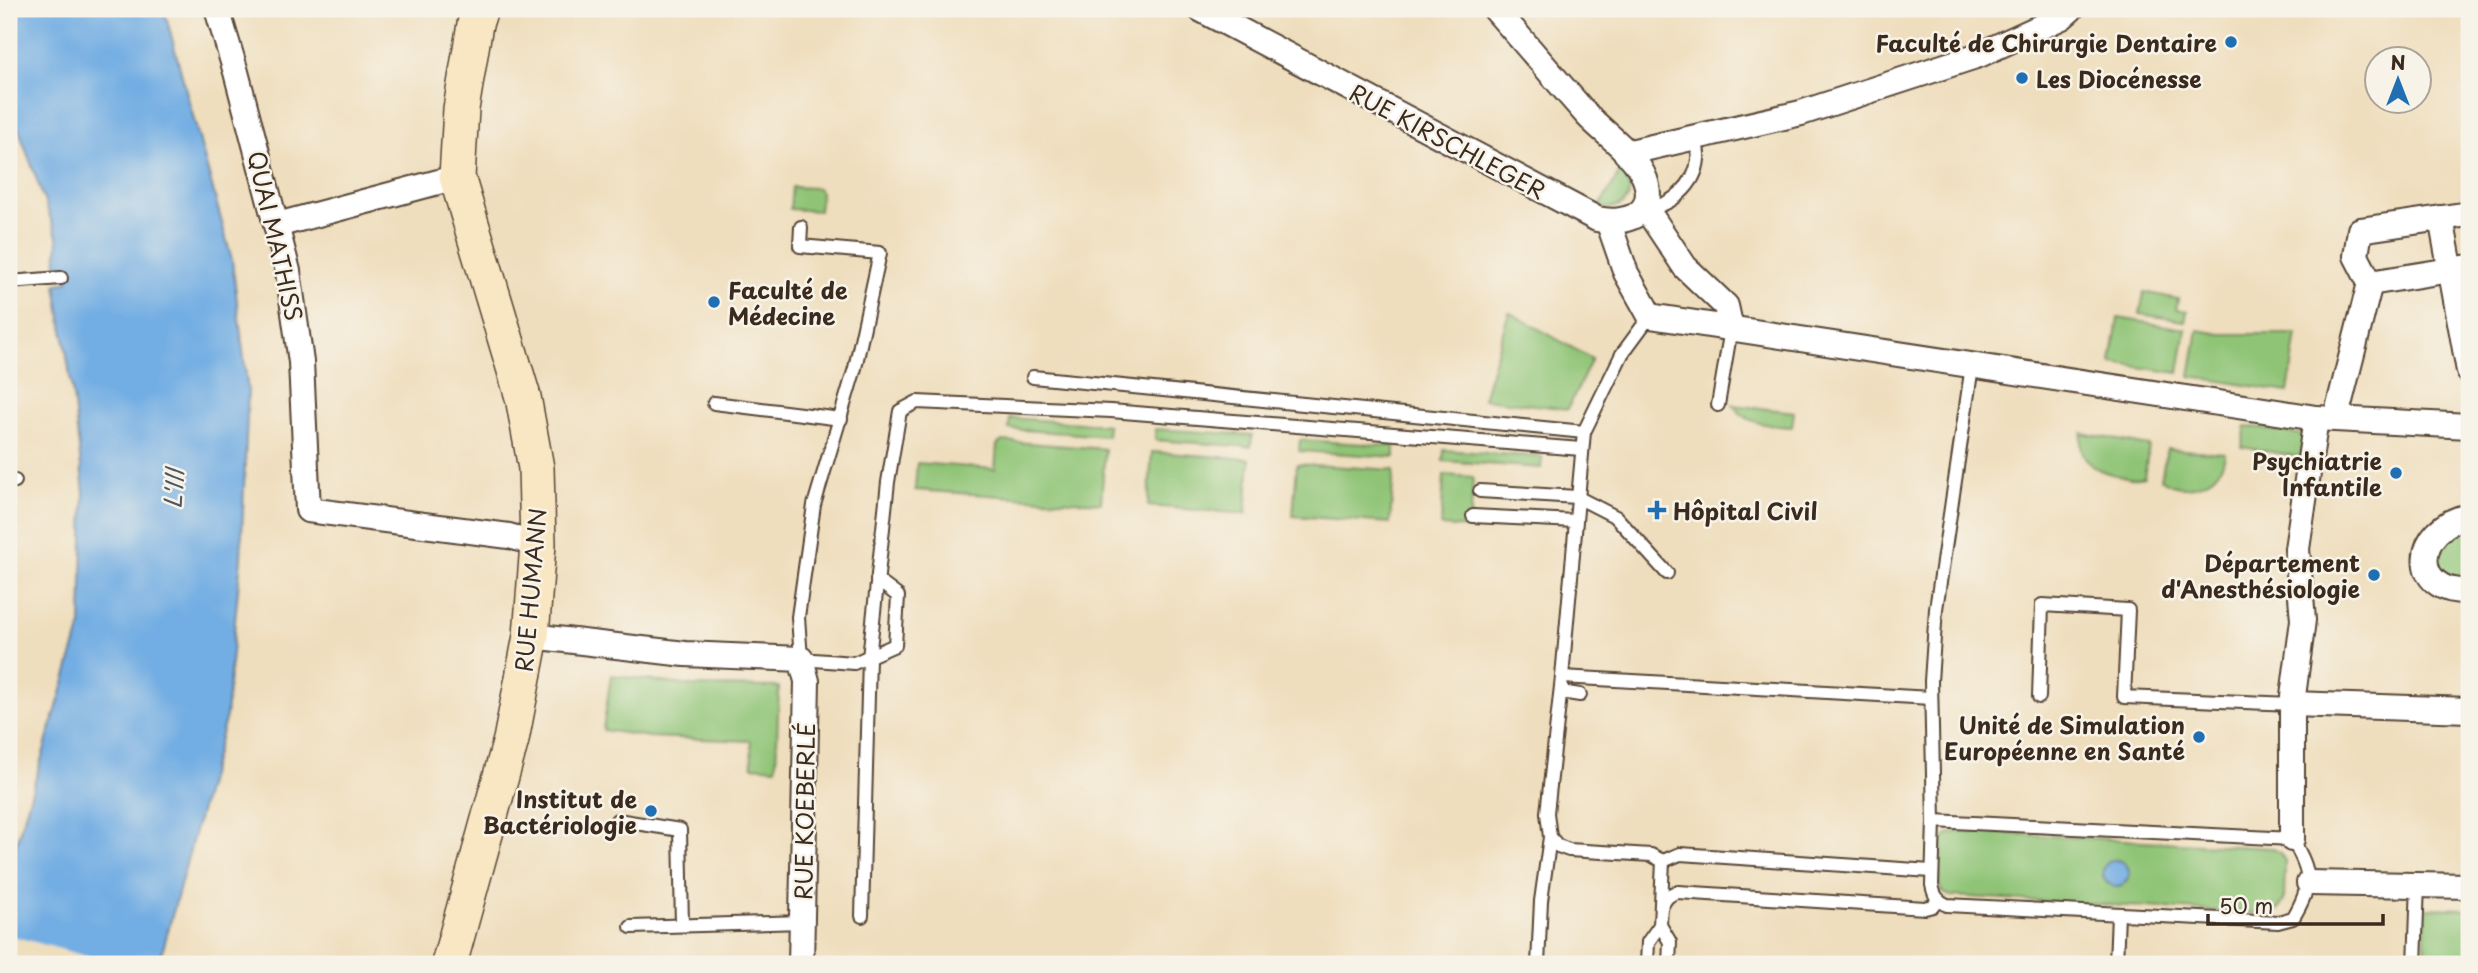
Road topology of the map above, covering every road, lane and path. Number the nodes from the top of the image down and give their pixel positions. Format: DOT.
graph roads {
  1 [pos="217,9"];
  2 [pos="480,9"];
  3 [pos="1200,9"];
  4 [pos="1495,9"];
  5 [pos="2064,11"];
  6 [pos="1695,137"];
  7 [pos="1626,153"];
  8 [pos="457,177"];
  9 [pos="1645,207"];
  10 [pos="2469,214"];
  11 [pos="2441,218"];
  12 [pos="1608,221"];
  13 [pos="277,225"];
  14 [pos="802,227"];
  15 [pos="2460,268"];
  16 [pos="61,278"];
  17 [pos="9,282"];
  18 [pos="2370,283"];
  19 [pos="1650,316"];
  20 [pos="1731,329"];
  21 [pos="1972,366"];
  22 [pos="2469,371"];
  23 [pos="1033,377"];
  24 [pos="1246,399"];
  25 [pos="714,402"];
  26 [pos="1718,405"];
  27 [pos="2326,418"];
  28 [pos="841,419"];
  29 [pos="1245,422"];
  30 [pos="2469,426"];
  31 [pos="1584,432"];
  32 [pos="1581,449"];
  33 [pos="1480,491"];
  34 [pos="1577,497"];
  35 [pos="1473,516"];
  36 [pos="2469,516"];
  37 [pos="1575,517"];
  38 [pos="538,544"];
  39 [pos="1667,573"];
  40 [pos="877,580"];
  41 [pos="2469,591"];
  42 [pos="531,636"];
  43 [pos="869,658"];
  44 [pos="802,659"];
  45 [pos="1562,677"];
  46 [pos="1561,692"];
  47 [pos="1580,695"];
  48 [pos="2039,697"];
  49 [pos="1931,698"];
  50 [pos="2292,704"];
  51 [pos="2469,710"];
  52 [pos="617,820"];
  53 [pos="1934,821"];
  54 [pos="1550,837"];
  55 [pos="2292,839"];
  56 [pos="1663,861"];
  57 [pos="1931,871"];
  58 [pos="2309,883"];
  59 [pos="2418,884"];
  60 [pos="2469,886"];
  61 [pos="1938,900"];
  62 [pos="1661,908"];
  63 [pos="2118,914"];
  64 [pos="862,916"];
  65 [pos="802,922"];
  66 [pos="682,926"];
  67 [pos="1660,926"];
  68 [pos="631,928"];
  69 [pos="449,964"];
  70 [pos="801,964"];
  71 [pos="1538,964"];
  72 [pos="1647,964"];
  73 [pos="1669,964"];
  74 [pos="2116,964"];
  75 [pos="2415,964"];
  1 -- 13 [label="street, QUAI MATHISS"];
  2 -- 8 [label="street, RUE HUMANN"];
  3 -- 12 [label="street, RUE KIRSCHLEGER"];
  4 -- 7 [label="street"];
  5 -- 6 [label="street"];
  6 -- 7 [label="street"];
  6 -- 9 [label="lane"];
  7 -- 9 [label="street"];
  8 -- 13 [label="street"];
  8 -- 38 [label="street, RUE HUMANN"];
  9 -- 12 [label="street"];
  9 -- 20 [label="street"];
  10 -- 11 [label="street"];
  11 -- 15 [label="street"];
  11 -- 18 [label="street"];
  12 -- 19 [label="street"];
  13 -- 38 [label="street, QUAI MATHISS"];
  14 -- 28 [label="lane"];
  15 -- 18 [label="street"];
  15 -- 22 [label="street"];
  16 -- 17 [label="lane"];
  18 -- 27 [label="street"];
  19 -- 20 [label="street"];
  19 -- 31 [label="lane"];
  20 -- 21 [label="street"];
  20 -- 26 [label="lane"];
  21 -- 27 [label="street"];
  21 -- 49 [label="lane"];
  23 -- 24 [label="lane"];
  24 -- 29 [label="lane"];
  24 -- 31 [label="lane"];
  25 -- 28 [label="lane"];
  27 -- 30 [label="street"];
  27 -- 50 [label="street"];
  28 -- 44 [label="lane"];
  29 -- 32 [label="lane"];
  29 -- 40 [label="lane"];
  31 -- 32 [label="lane"];
  32 -- 34 [label="lane"];
  33 -- 34 [label="lane"];
  34 -- 37 [label="lane"];
  34 -- 39 [label="lane"];
  35 -- 37 [label="lane"];
  36 -- 41 [label="street"];
  37 -- 45 [label="lane"];
  38 -- 42 [label="street, RUE HUMANN"];
  40 -- 43 [label="lane"];
  40 -- 43 [label="lane"];
  42 -- 44 [label="street"];
  42 -- 69 [label="street, RUE HUMANN"];
  43 -- 44 [label="lane"];
  43 -- 64 [label="lane"];
  44 -- 65 [label="street, RUE KOEBERLÉ"];
  45 -- 46 [label="lane"];
  45 -- 49 [label="lane"];
  46 -- 47 [label="lane"];
  46 -- 54 [label="lane"];
  48 -- 50 [label="lane"];
  49 -- 53 [label="lane"];
  50 -- 51 [label="street"];
  50 -- 55 [label="street"];
  52 -- 66 [label="lane"];
  53 -- 55 [label="lane"];
  53 -- 57 [label="lane"];
  54 -- 56 [label="lane"];
  54 -- 71 [label="lane"];
  55 -- 58 [label="lane"];
  56 -- 57 [label="lane"];
  56 -- 62 [label="lane"];
  57 -- 61 [label="lane"];
  58 -- 59 [label="street"];
  58 -- 63 [label="lane"];
  59 -- 60 [label="street"];
  59 -- 75 [label="lane"];
  61 -- 62 [label="lane"];
  61 -- 63 [label="lane"];
  62 -- 67 [label="lane"];
  63 -- 74 [label="lane"];
  65 -- 66 [label="lane"];
  65 -- 70 [label="street, RUE KOEBERLÉ"];
  66 -- 68 [label="lane"];
  67 -- 72 [label="lane"];
  67 -- 73 [label="lane"];
}
